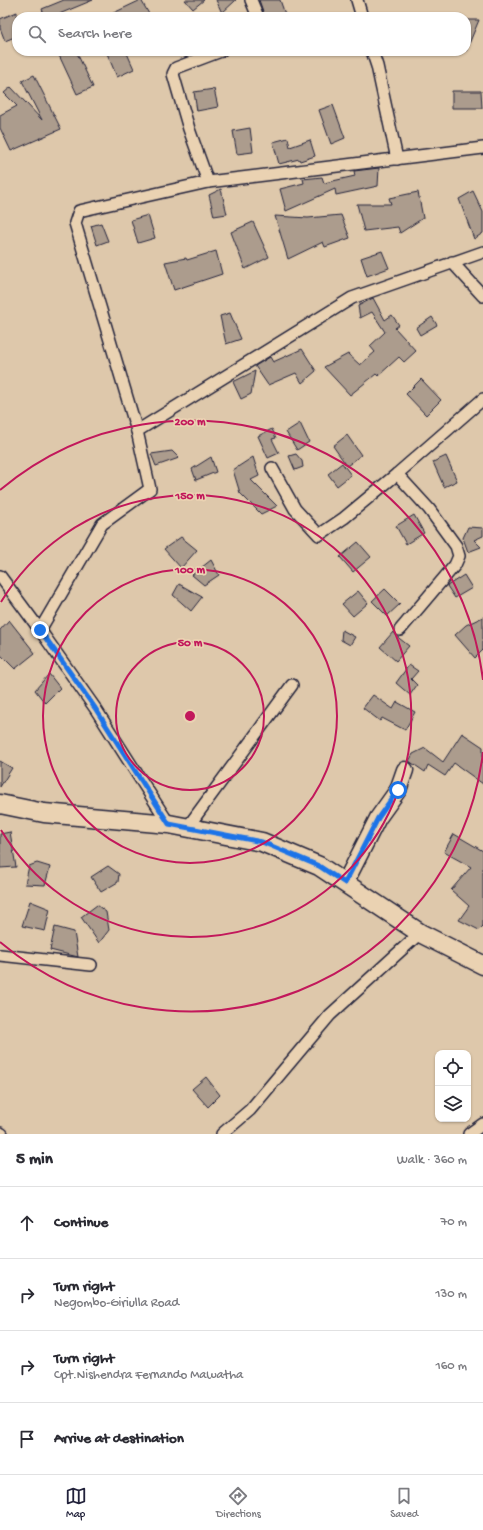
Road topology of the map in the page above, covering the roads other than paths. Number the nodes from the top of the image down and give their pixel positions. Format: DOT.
graph roads {
  1 [pos="251,0"];
  2 [pos="356,0"];
  3 [pos="256,12"];
  4 [pos="360,12"];
  5 [pos="208,56"];
  6 [pos="374,56"];
  7 [pos="483,148"];
  8 [pos="397,159"];
  9 [pos="208,182"];
  10 [pos="483,252"];
  11 [pos="452,262"];
  12 [pos="483,296"];
  13 [pos="483,399"];
  14 [pos="136,431"];
  15 [pos="272,468"];
  16 [pos="397,474"];
  17 [pos="0,576"];
  18 [pos="40,630"];
  19 [pos="400,630"];
  20 [pos="292,685"];
  21 [pos="406,770"];
  22 [pos="0,804"];
  23 [pos="169,824"];
  24 [pos="187,828"];
  25 [pos="345,883"];
  26 [pos="420,933"];
  27 [pos="0,955"];
  28 [pos="91,965"];
  29 [pos="483,965"];
  30 [pos="483,1124"];
  31 [pos="222,1134"];
  32 [pos="468,1134"];
  1 -- 3 [label="street"];
  2 -- 4 [label="street"];
  5 -- 9 [label="street"];
  6 -- 8 [label="street"];
  7 -- 8 [label="street"];
  8 -- 9 [label="street"];
  9 -- 14 [label="street"];
  10 -- 11 [label="street"];
  11 -- 12 [label="street"];
  11 -- 14 [label="street"];
  13 -- 16 [label="street"];
  14 -- 18 [label="street"];
  15 -- 16 [label="street"];
  16 -- 19 [label="street"];
  17 -- 18 [label="street"];
  18 -- 23 [label="street"];
  20 -- 24 [label="street"];
  21 -- 25 [label="street"];
  22 -- 23 [label="main road"];
  23 -- 24 [label="main road"];
  24 -- 25 [label="main road"];
  25 -- 26 [label="main road"];
  26 -- 29 [label="main road"];
  26 -- 31 [label="street"];
  27 -- 28 [label="street"];
  30 -- 32 [label="street"];
}
